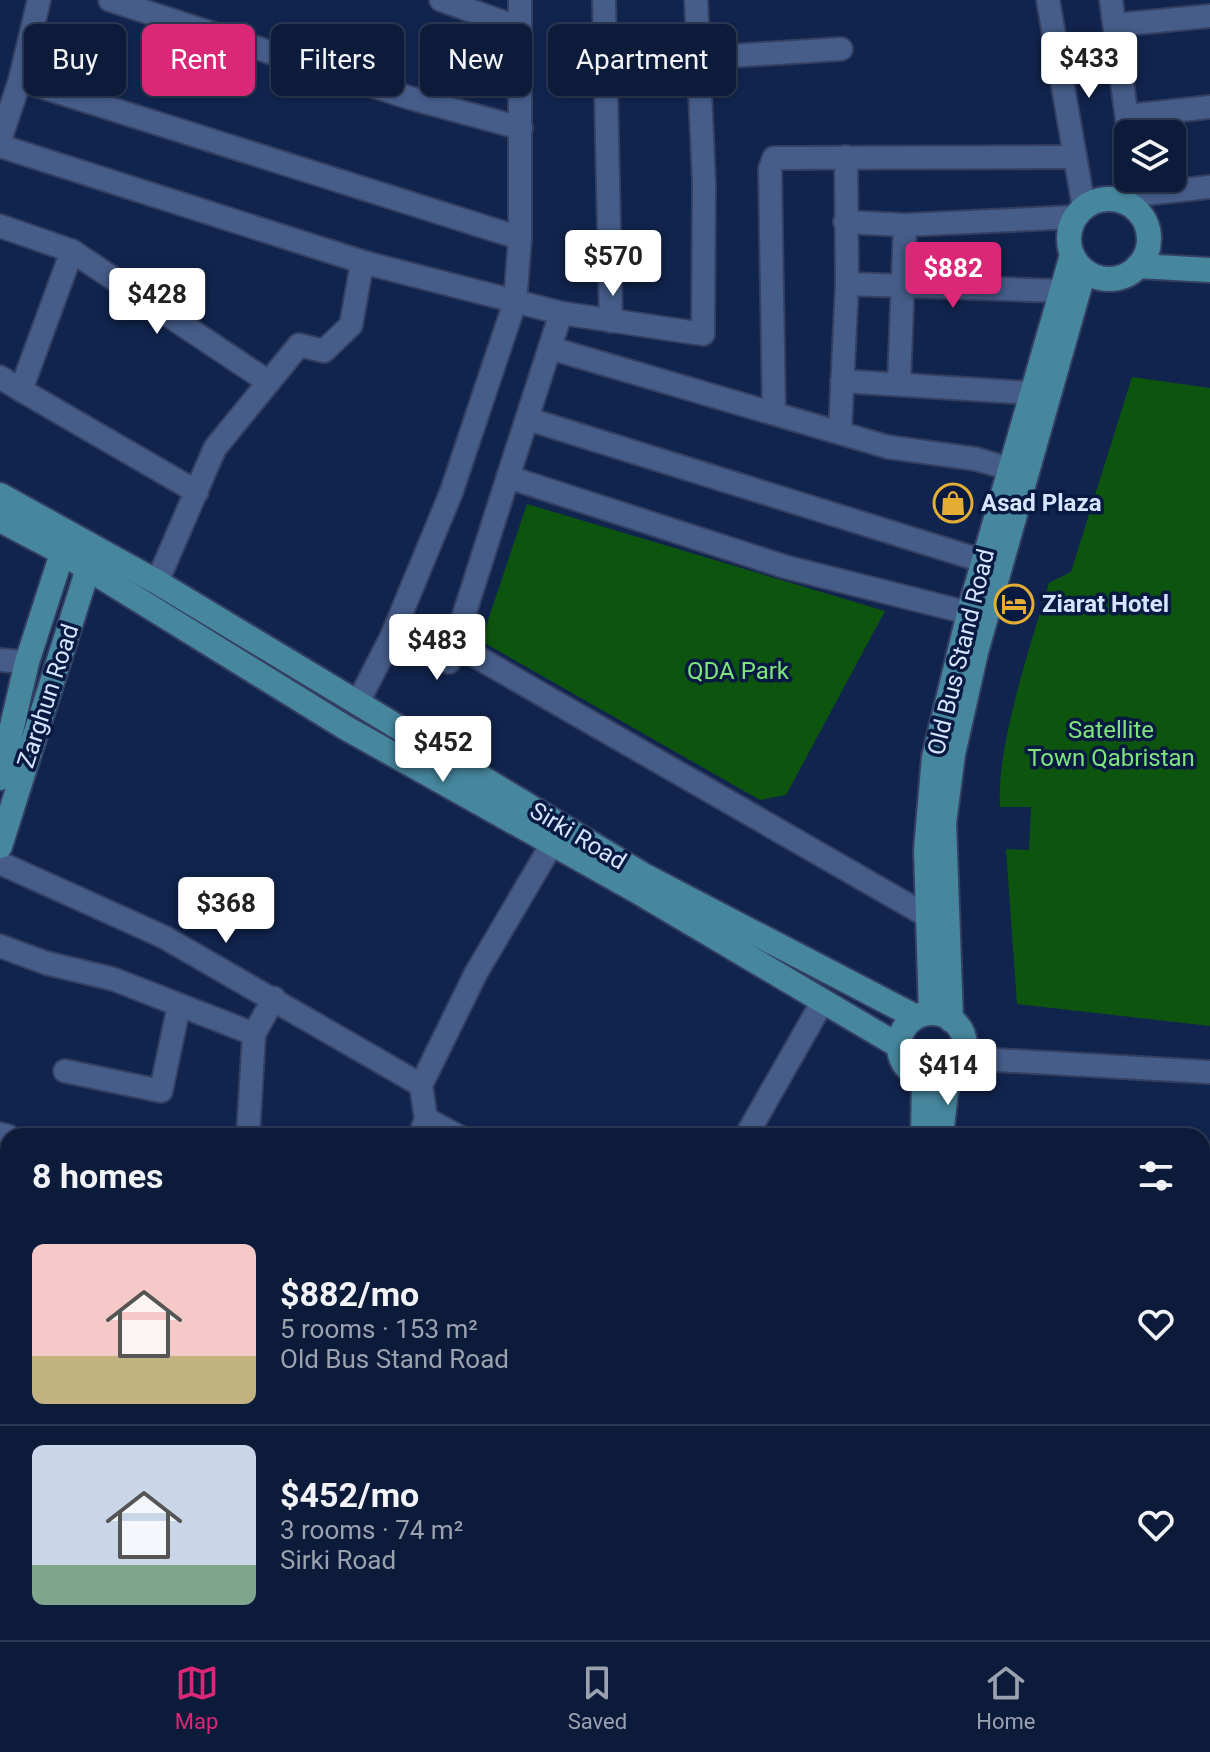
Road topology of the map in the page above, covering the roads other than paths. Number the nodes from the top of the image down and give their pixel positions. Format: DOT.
graph roads {
  1 [pos="39,0"];
  2 [pos="110,0"];
  3 [pos="441,0"];
  4 [pos="520,0"];
  5 [pos="604,0"];
  6 [pos="696,0"];
  7 [pos="1048,0"];
  8 [pos="1111,0"];
  9 [pos="1210,16"];
  10 [pos="509,24"];
  11 [pos="520,24"];
  12 [pos="697,24"];
  13 [pos="1115,25"];
  14 [pos="841,49"];
  15 [pos="1119,52"];
  16 [pos="736,56"];
  17 [pos="1058,61"];
  18 [pos="20,80"];
  19 [pos="521,96"];
  20 [pos="700,96"];
  21 [pos="1210,107"];
  22 [pos="1127,120"];
  23 [pos="1151,120"];
  24 [pos="521,128"];
  25 [pos="0,143"];
  26 [pos="846,157"];
  27 [pos="1075,157"];
  28 [pos="1210,187"];
  29 [pos="1134,194"];
  30 [pos="1080,213"];
  31 [pos="845,222"];
  32 [pos="905,225"];
  33 [pos="0,226"];
  34 [pos="520,238"];
  35 [pos="72,251"];
  36 [pos="366,263"];
  37 [pos="1078,263"];
  38 [pos="1138,266"];
  39 [pos="1210,270"];
  40 [pos="847,284"];
  41 [pos="902,285"];
  42 [pos="1061,291"];
  43 [pos="515,302"];
  44 [pos="561,313"];
  45 [pos="611,321"];
  46 [pos="550,348"];
  47 [pos="0,377"];
  48 [pos="267,381"];
  49 [pos="842,381"];
  50 [pos="899,384"];
  51 [pos="21,390"];
  52 [pos="1031,393"];
  53 [pos="774,413"];
  54 [pos="528,419"];
  55 [pos="840,432"];
  56 [pos="1010,469"];
  57 [pos="508,477"];
  58 [pos="197,492"];
  59 [pos="0,495"];
  60 [pos="0,520"];
  61 [pos="65,543"];
  62 [pos="92,558"];
  63 [pos="983,561"];
  64 [pos="157,582"];
  65 [pos="969,613"];
  66 [pos="391,638"];
  67 [pos="456,645"];
  68 [pos="0,660"];
  69 [pos="27,662"];
  70 [pos="357,704"];
  71 [pos="0,778"];
  72 [pos="552,844"];
  73 [pos="0,846"];
  74 [pos="0,863"];
  75 [pos="929,917"];
  76 [pos="0,946"];
  77 [pos="274,998"];
  78 [pos="823,1001"];
  79 [pos="179,1005"];
  80 [pos="933,1017"];
  81 [pos="254,1034"];
  82 [pos="899,1046"];
  83 [pos="945,1070"];
  84 [pos="65,1071"];
  85 [pos="1210,1072"];
  86 [pos="421,1085"];
  87 [pos="248,1128"];
  88 [pos="423,1128"];
  89 [pos="751,1128"];
  90 [pos="926,1128"];
  91 [pos="941,1128"];
  1 -- 18 [label="street"];
  2 -- 24 [label="street"];
  3 -- 10 [label="street"];
  4 -- 11 [label="street"];
  5 -- 45 [label="street"];
  6 -- 12 [label="street"];
  7 -- 17 [label="street"];
  8 -- 13 [label="street"];
  9 -- 13 [label="street"];
  13 -- 15 [label="street"];
  14 -- 16 [label="street"];
  15 -- 17 [label="street"];
  15 -- 22 [label="street"];
  17 -- 27 [label="street"];
  18 -- 25 [label="street"];
  18 -- 34 [label="street"];
  19 -- 24 [label="street"];
  20 -- 45 [label="street"];
  21 -- 23 [label="street"];
  24 -- 34 [label="street"];
  25 -- 36 [label="street"];
  26 -- 27 [label="street"];
  26 -- 31 [label="street"];
  26 -- 53 [label="street"];
  27 -- 30 [label="street"];
  28 -- 29 [label="street"];
  29 -- 30 [label="main road"];
  29 -- 38 [label="main road"];
  30 -- 32 [label="street"];
  30 -- 37 [label="main road"];
  31 -- 32 [label="street"];
  31 -- 40 [label="street"];
  32 -- 41 [label="street"];
  33 -- 35 [label="street"];
  34 -- 43 [label="street"];
  35 -- 48 [label="street"];
  35 -- 51 [label="street"];
  36 -- 43 [label="street"];
  36 -- 48 [label="street"];
  37 -- 38 [label="main road"];
  37 -- 42 [label="main road, Old Bus Stand Road"];
  37 -- 80 [label="main road, Old Bus Stand Road"];
  38 -- 39 [label="main road"];
  40 -- 41 [label="street"];
  40 -- 49 [label="street"];
  41 -- 42 [label="street"];
  41 -- 50 [label="street"];
  42 -- 52 [label="main road, Old Bus Stand Road"];
  43 -- 44 [label="street"];
  43 -- 66 [label="street"];
  44 -- 45 [label="street"];
  44 -- 46 [label="street"];
  46 -- 53 [label="street"];
  46 -- 54 [label="street"];
  47 -- 51 [label="street"];
  48 -- 58 [label="street"];
  49 -- 50 [label="street"];
  49 -- 55 [label="street"];
  50 -- 52 [label="street"];
  51 -- 58 [label="street"];
  52 -- 56 [label="main road, Old Bus Stand Road"];
  53 -- 55 [label="street"];
  54 -- 57 [label="street"];
  54 -- 63 [label="street"];
  55 -- 56 [label="street"];
  56 -- 63 [label="main road, Old Bus Stand Road"];
  57 -- 65 [label="street"];
  57 -- 67 [label="street"];
  58 -- 64 [label="street"];
  59 -- 61 [label="main road, Sirki Road"];
  60 -- 61 [label="main road, Sirki Road"];
  61 -- 62 [label="main road, Sirki Road"];
  61 -- 69 [label="main road"];
  62 -- 64 [label="main road, Sirki Road"];
  62 -- 72 [label="main road, Sirki Road"];
  62 -- 73 [label="main road, Zarghun Road"];
  63 -- 65 [label="main road, Old Bus Stand Road"];
  64 -- 70 [label="main road, Sirki Road"];
  65 -- 75 [label="main road, Old Bus Stand Road"];
  66 -- 67 [label="street"];
  66 -- 70 [label="street"];
  67 -- 75 [label="street"];
  68 -- 69 [label="street"];
  69 -- 71 [label="main road"];
  70 -- 80 [label="main road, Sirki Road"];
  72 -- 78 [label="main road, Sirki Road"];
  72 -- 86 [label="street"];
  74 -- 77 [label="street"];
  75 -- 80 [label="main road, Old Bus Stand Road"];
  76 -- 79 [label="street"];
  77 -- 81 [label="street"];
  77 -- 86 [label="street"];
  78 -- 82 [label="main road, Sirki Road"];
  78 -- 89 [label="street"];
  79 -- 81 [label="street"];
  79 -- 84 [label="street"];
  80 -- 82 [label="main road"];
  80 -- 83 [label="main road"];
  81 -- 87 [label="street"];
  82 -- 83 [label="main road"];
  83 -- 85 [label="street"];
  83 -- 90 [label="main road"];
  83 -- 91 [label="main road"];
  86 -- 88 [label="street"];
}
